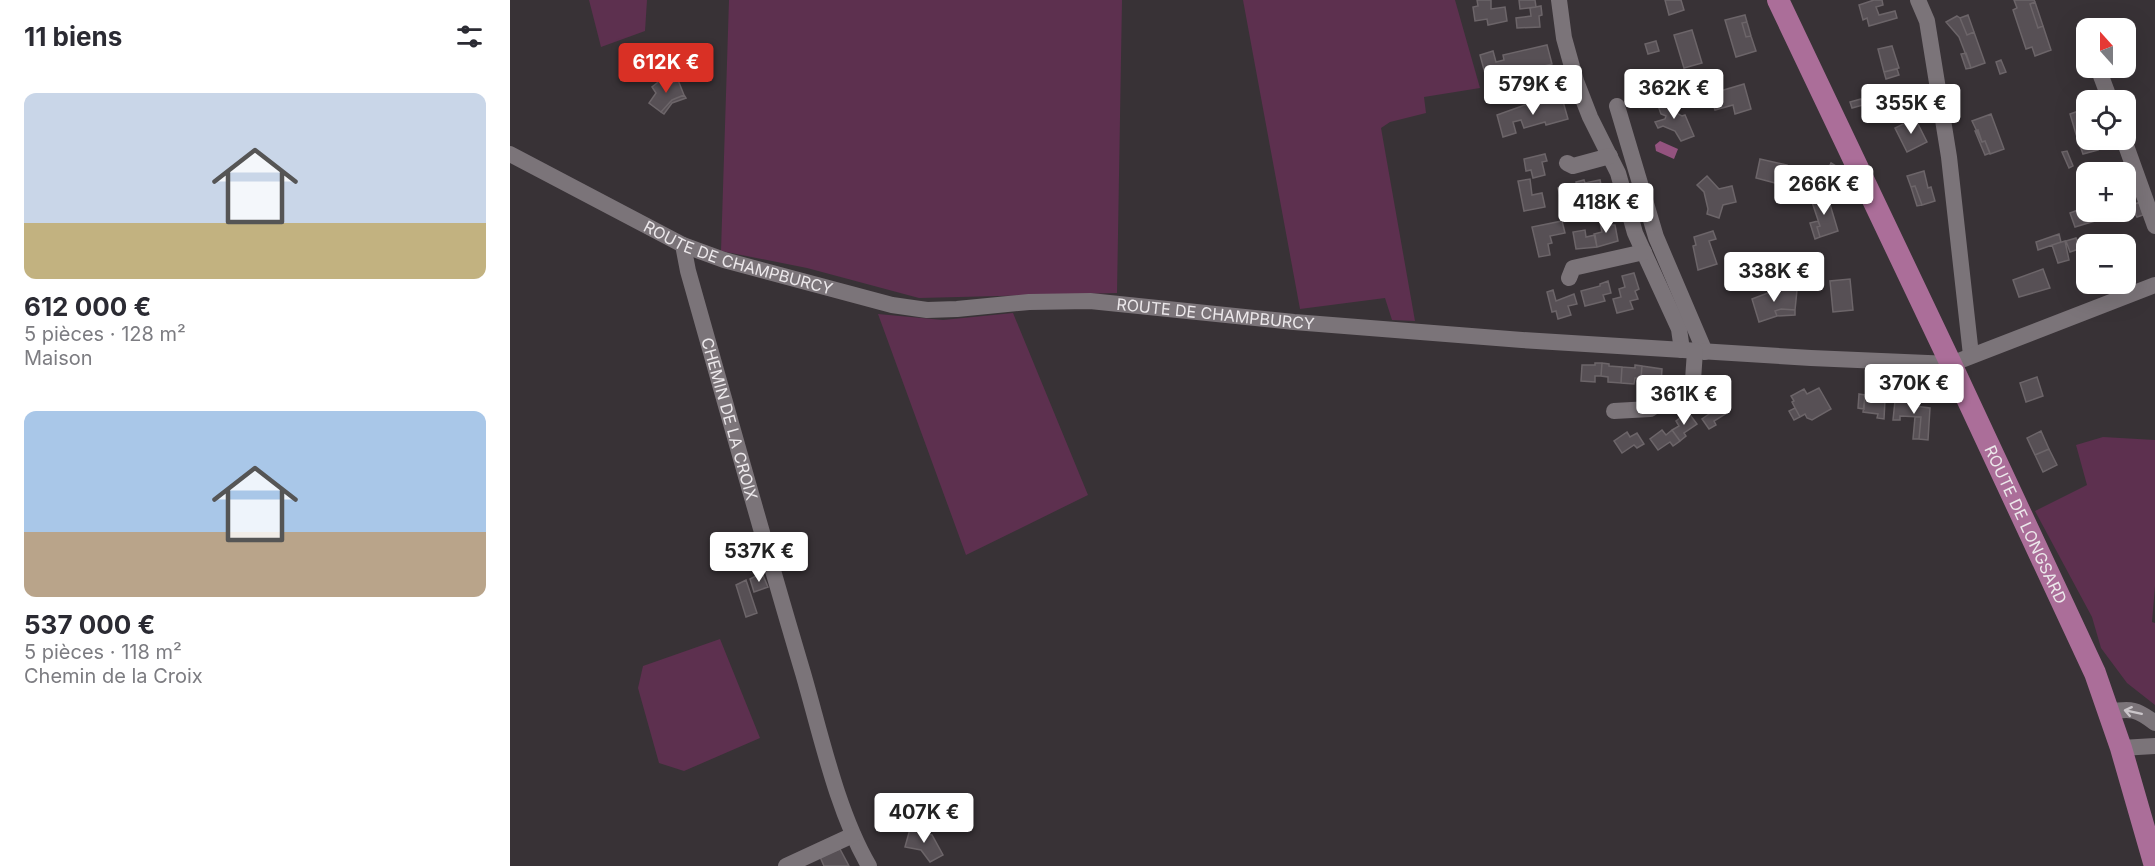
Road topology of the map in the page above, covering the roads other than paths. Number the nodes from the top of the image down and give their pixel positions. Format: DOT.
graph roads {
  1 [pos="1559,0"];
  2 [pos="1778,0"];
  3 [pos="1918,0"];
  4 [pos="1617,106"];
  5 [pos="2128,150"];
  6 [pos="510,154"];
  7 [pos="1610,156"];
  8 [pos="1567,163"];
  9 [pos="2155,226"];
  10 [pos="683,245"];
  11 [pos="1644,252"];
  12 [pos="1569,278"];
  13 [pos="2155,285"];
  14 [pos="1694,351"];
  15 [pos="1961,359"];
  16 [pos="1614,411"];
  17 [pos="2108,712"];
  18 [pos="2155,723"];
  19 [pos="2155,746"];
  20 [pos="2121,748"];
  21 [pos="853,836"];
  22 [pos="786,866"];
  23 [pos="869,866"];
  24 [pos="2155,866"];
  1 -- 7 [label="street"];
  2 -- 15 [label="main road, ROUTE DE LONGSARD"];
  3 -- 15 [label="street"];
  4 -- 14 [label="street"];
  5 -- 9 [label="street"];
  6 -- 10 [label="street, ROUTE DE CHAMPBURCY"];
  7 -- 8 [label="street"];
  7 -- 11 [label="street"];
  10 -- 14 [label="street, ROUTE DE CHAMPBURCY"];
  10 -- 21 [label="street, CHEMIN DE LA CROIX"];
  11 -- 12 [label="street"];
  11 -- 14 [label="street"];
  13 -- 15 [label="street"];
  14 -- 15 [label="street, ROUTE DE CHAMPBURCY"];
  14 -- 16 [label="street"];
  15 -- 17 [label="main road, ROUTE DE LONGSARD"];
  18 -- 17 [label="street, one-way"];
  17 -- 20 [label="main road, ROUTE DE LONGSARD"];
  19 -- 20 [label="street"];
  20 -- 24 [label="main road, ROUTE DE LONGSARD"];
  21 -- 22 [label="street"];
  21 -- 23 [label="street, CHEMIN DE LA CROIX"];
}
